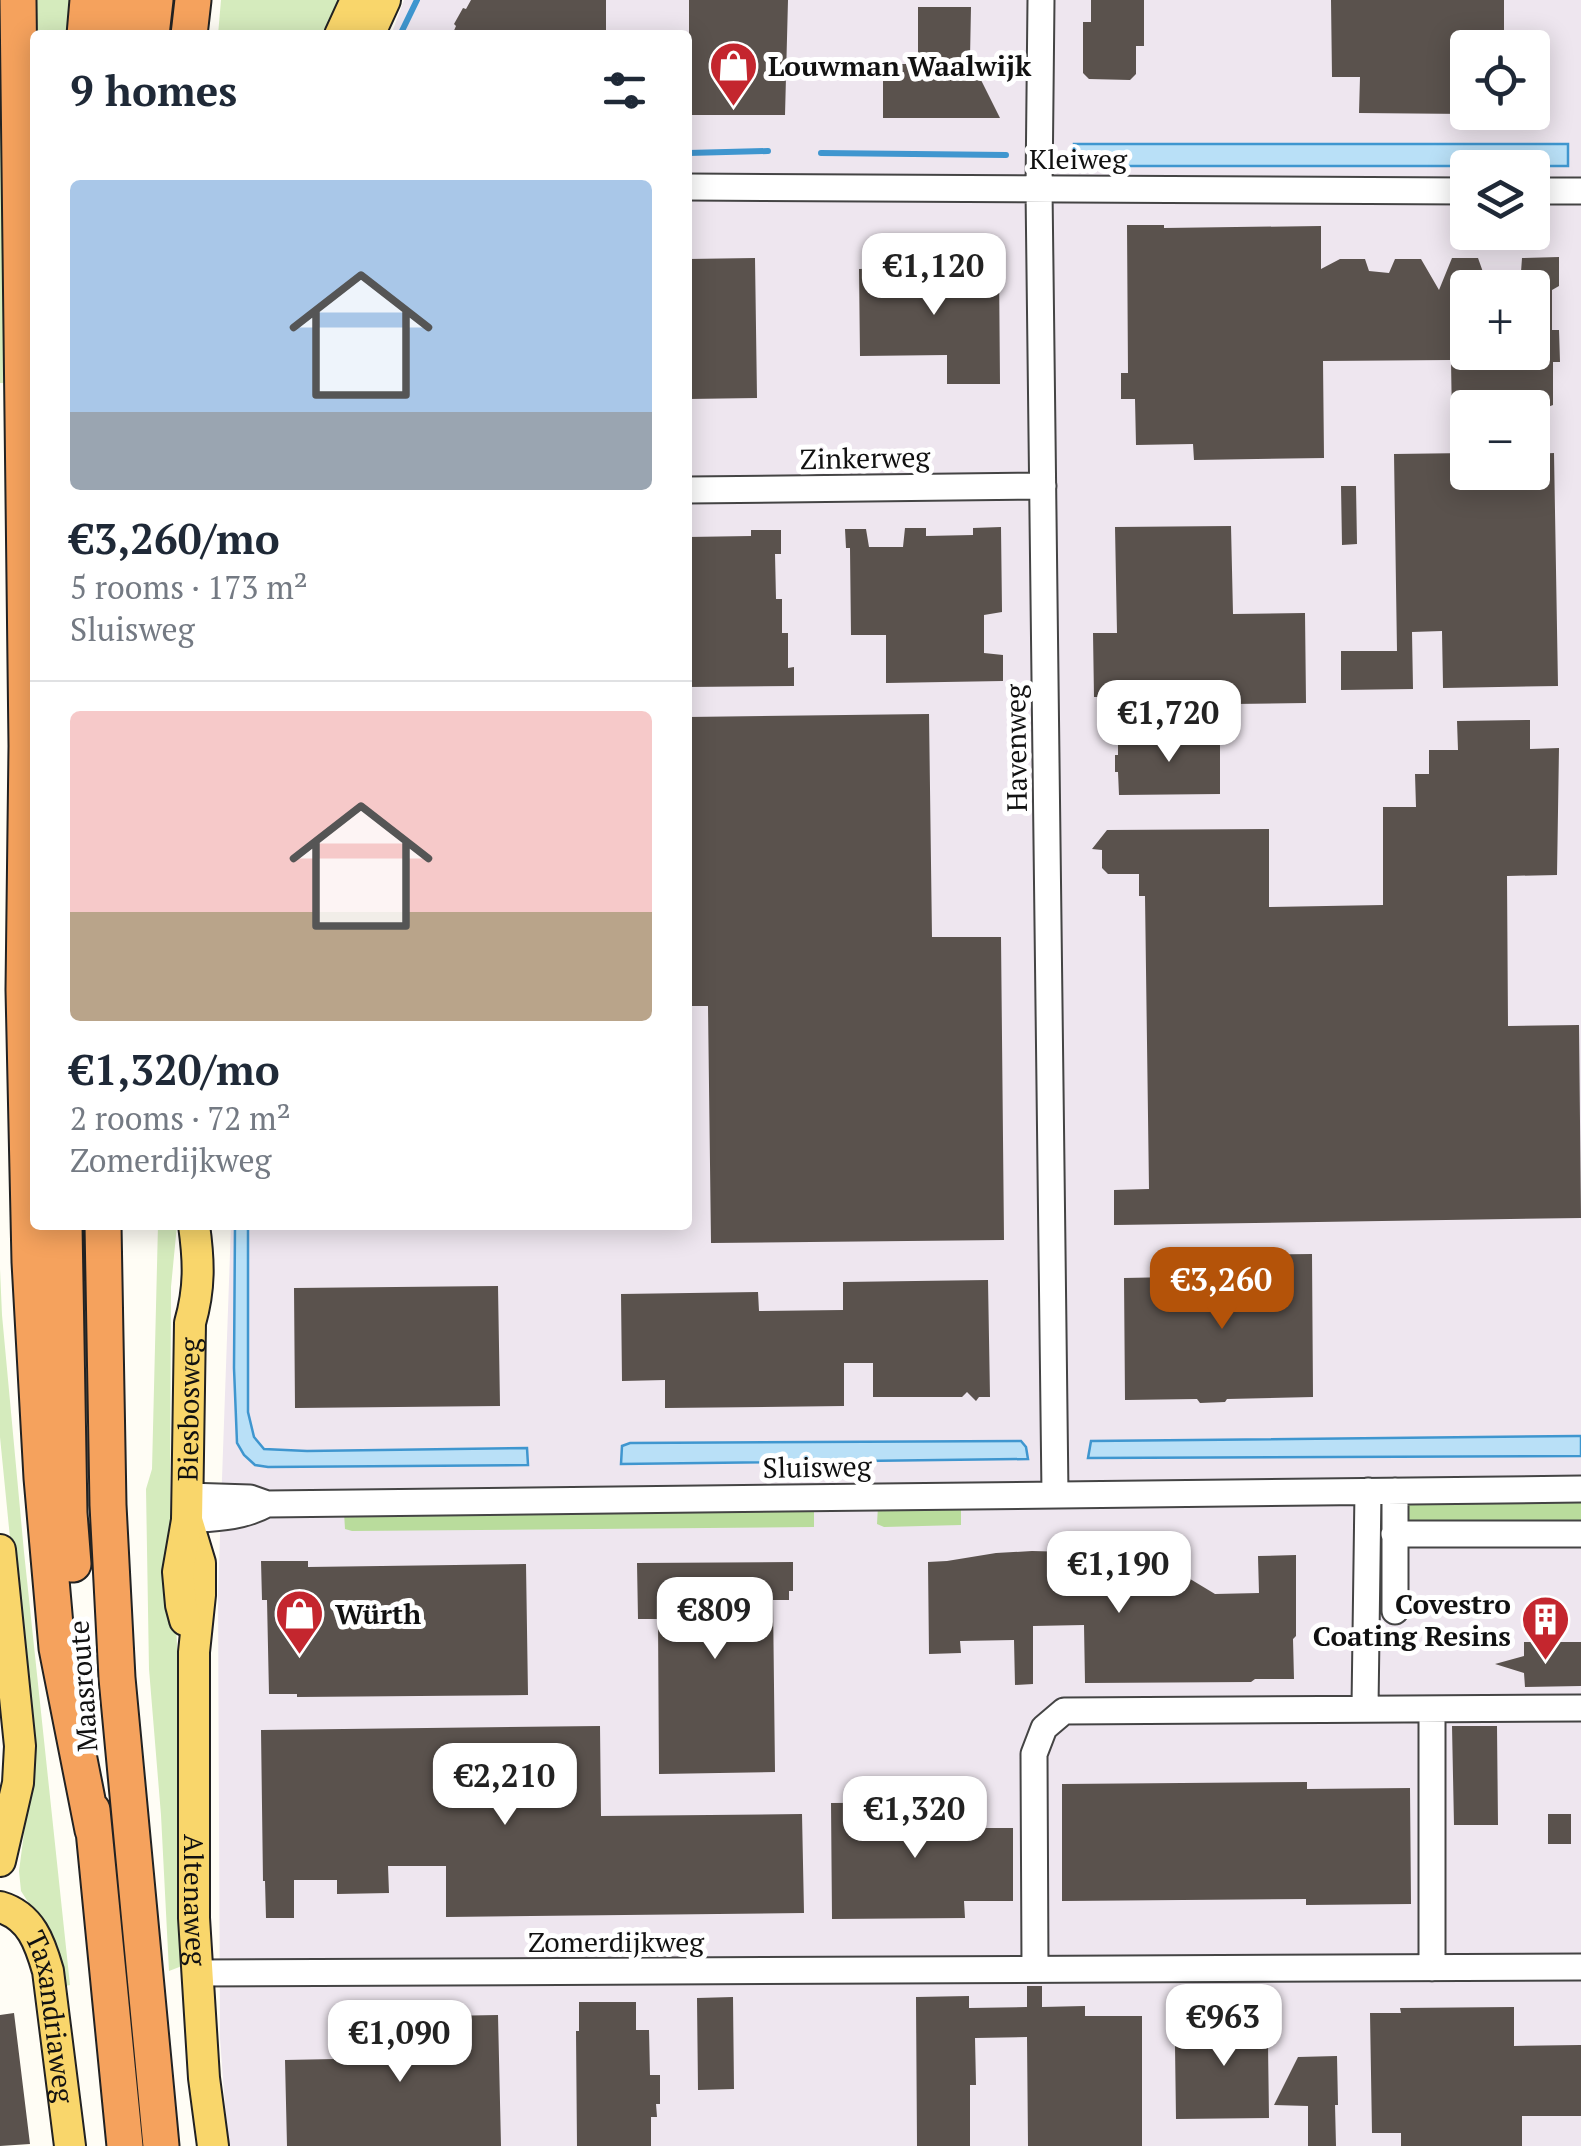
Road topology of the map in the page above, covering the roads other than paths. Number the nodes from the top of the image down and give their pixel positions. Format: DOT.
graph roads {
  1 [pos="18,0"];
  2 [pos="88,0"];
  3 [pos="120,0"];
  4 [pos="155,0"];
  5 [pos="193,0"];
  6 [pos="356,0"];
  7 [pos="385,0"];
  8 [pos="1041,0"];
  9 [pos="85,30"];
  10 [pos="117,30"];
  11 [pos="152,30"];
  12 [pos="190,30"];
  13 [pos="342,30"];
  14 [pos="371,30"];
  15 [pos="692,187"];
  16 [pos="1039,189"];
  17 [pos="1450,191"];
  18 [pos="1550,191"];
  19 [pos="1581,191"];
  20 [pos="1043,486"];
  21 [pos="692,490"];
  22 [pos="30,708"];
  23 [pos="27,746"];
  24 [pos="64,1230"];
  25 [pos="103,1230"];
  26 [pos="193,1230"];
  27 [pos="1581,1488"];
  28 [pos="1368,1491"];
  29 [pos="1395,1491"];
  30 [pos="1055,1494"];
  31 [pos="187,1508"];
  32 [pos="1394,1534"];
  33 [pos="1581,1534"];
  34 [pos="0,1550"];
  35 [pos="1395,1612"];
  36 [pos="1366,1708"];
  37 [pos="1581,1708"];
  38 [pos="1432,1710"];
  39 [pos="94,1830"];
  40 [pos="0,1861"];
  41 [pos="0,1907"];
  42 [pos="1581,1967"];
  43 [pos="1035,1968"];
  44 [pos="1432,1968"];
  45 [pos="196,1973"];
  46 [pos="70,2146"];
  47 [pos="125,2146"];
  48 [pos="161,2146"];
  49 [pos="213,2146"];
  1 -- 23 [label="highway"];
  2 -- 9 [label="highway"];
  3 -- 10 [label="highway"];
  4 -- 11 [label="highway"];
  5 -- 12 [label="highway"];
  6 -- 13 [label="main road"];
  7 -- 14 [label="main road"];
  8 -- 16 [label="street, Havenweg"];
  15 -- 16 [label="street, Kleiweg"];
  16 -- 17 [label="street, Kleiweg"];
  16 -- 20 [label="street, Havenweg"];
  18 -- 19 [label="street"];
  20 -- 21 [label="street, Zinkerweg"];
  20 -- 30 [label="street, Havenweg"];
  22 -- 23 [label="highway"];
  23 -- 39 [label="highway"];
  24 -- 39 [label="highway, Maasroute"];
  25 -- 48 [label="highway, Maasroute"];
  26 -- 31 [label="main road, Biesbosweg"];
  27 -- 29 [label="street, Sluisweg"];
  28 -- 29 [label="street, Sluisweg"];
  28 -- 30 [label="street, Sluisweg"];
  28 -- 36 [label="street"];
  29 -- 32 [label="street"];
  30 -- 31 [label="street, Sluisweg"];
  31 -- 45 [label="main road, Altenaweg"];
  32 -- 33 [label="street"];
  32 -- 35 [label="street"];
  34 -- 40 [label="main road"];
  36 -- 38 [label="street"];
  36 -- 43 [label="street"];
  37 -- 38 [label="street"];
  38 -- 44 [label="street"];
  39 -- 47 [label="highway, Maasroute"];
  41 -- 46 [label="main road, Taxandriaweg"];
  42 -- 44 [label="street"];
  43 -- 44 [label="street"];
  43 -- 45 [label="street, Zomerdijkweg"];
  45 -- 49 [label="main road, Altenaweg"];
}
